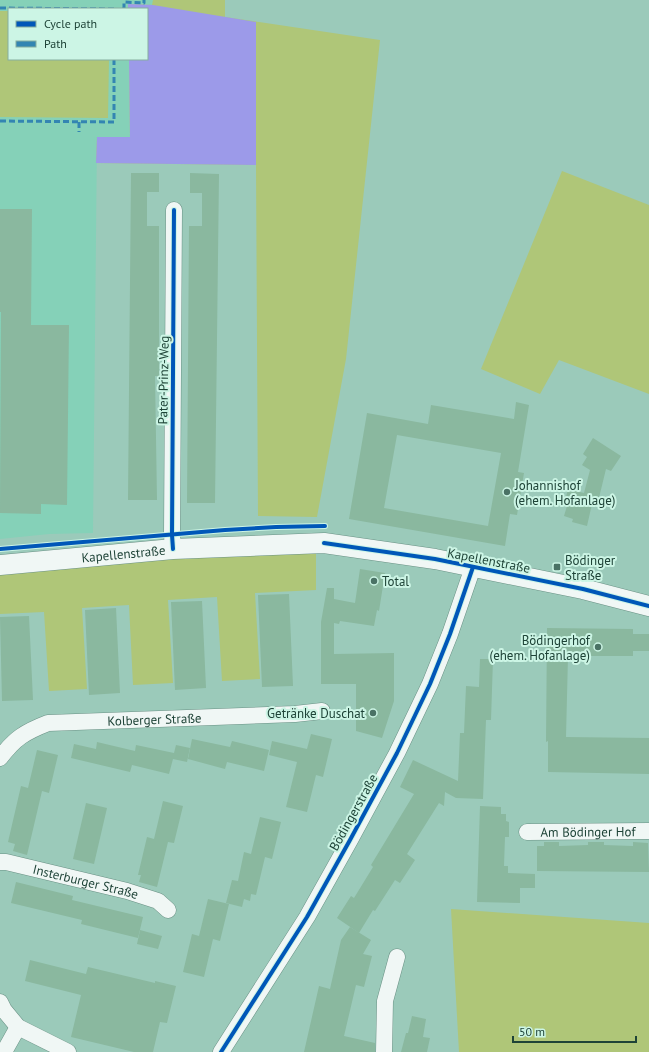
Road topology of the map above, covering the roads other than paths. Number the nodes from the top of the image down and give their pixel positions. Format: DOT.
graph roads {
  1 [pos="174,210"];
  2 [pos="173,549"];
  3 [pos="0,565"];
  4 [pos="473,567"];
  5 [pos="649,606"];
  6 [pos="322,711"];
  7 [pos="0,758"];
  8 [pos="649,831"];
  9 [pos="527,832"];
  10 [pos="0,862"];
  11 [pos="168,910"];
  12 [pos="397,957"];
  13 [pos="0,1002"];
  14 [pos="18,1027"];
  15 [pos="4,1052"];
  16 [pos="68,1052"];
  17 [pos="221,1052"];
  18 [pos="384,1052"];
  1 -- 2 [label="street, Pater-Prinz-Weg"];
  2 -- 3 [label="main road, Kapellenstraße"];
  2 -- 4 [label="main road, Kapellenstraße"];
  4 -- 5 [label="main road, Kapellenstraße"];
  4 -- 17 [label="street, Bödingerstraße"];
  6 -- 7 [label="street, Kolberger Straße"];
  8 -- 9 [label="street, Am Bödinger Hof"];
  10 -- 11 [label="street, Insterburger Straße"];
  12 -- 18 [label="street"];
  13 -- 14 [label="street"];
  14 -- 15 [label="street"];
  14 -- 16 [label="street"];
}
